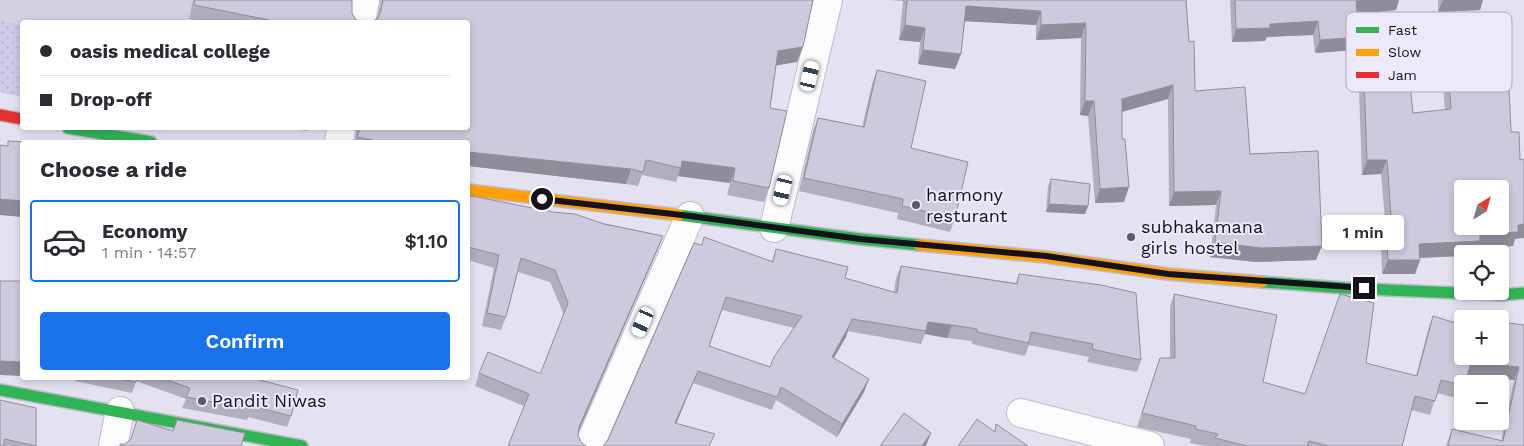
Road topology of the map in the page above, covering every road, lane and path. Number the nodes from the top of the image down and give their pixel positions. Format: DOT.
graph roads {
  1 [pos="365,0"];
  2 [pos="828,0"];
  3 [pos="361,20"];
  4 [pos="0,115"];
  5 [pos="20,119"];
  6 [pos="80,130"];
  7 [pos="139,140"];
  8 [pos="470,190"];
  9 [pos="690,216"];
  10 [pos="774,228"];
  11 [pos="1524,293"];
  12 [pos="0,390"];
  13 [pos="120,411"];
  14 [pos="1021,413"];
  15 [pos="113,446"];
  16 [pos="302,446"];
  17 [pos="589,446"];
  18 [pos="1150,446"];
  1 -- 3 [label="street"];
  2 -- 10 [label="street"];
  4 -- 5 [label="street"];
  6 -- 7 [label="street"];
  8 -- 9 [label="street"];
  9 -- 10 [label="street"];
  9 -- 17 [label="street"];
  10 -- 11 [label="street"];
  12 -- 13 [label="street"];
  13 -- 15 [label="street"];
  13 -- 16 [label="street"];
  14 -- 18 [label="street"];
}
